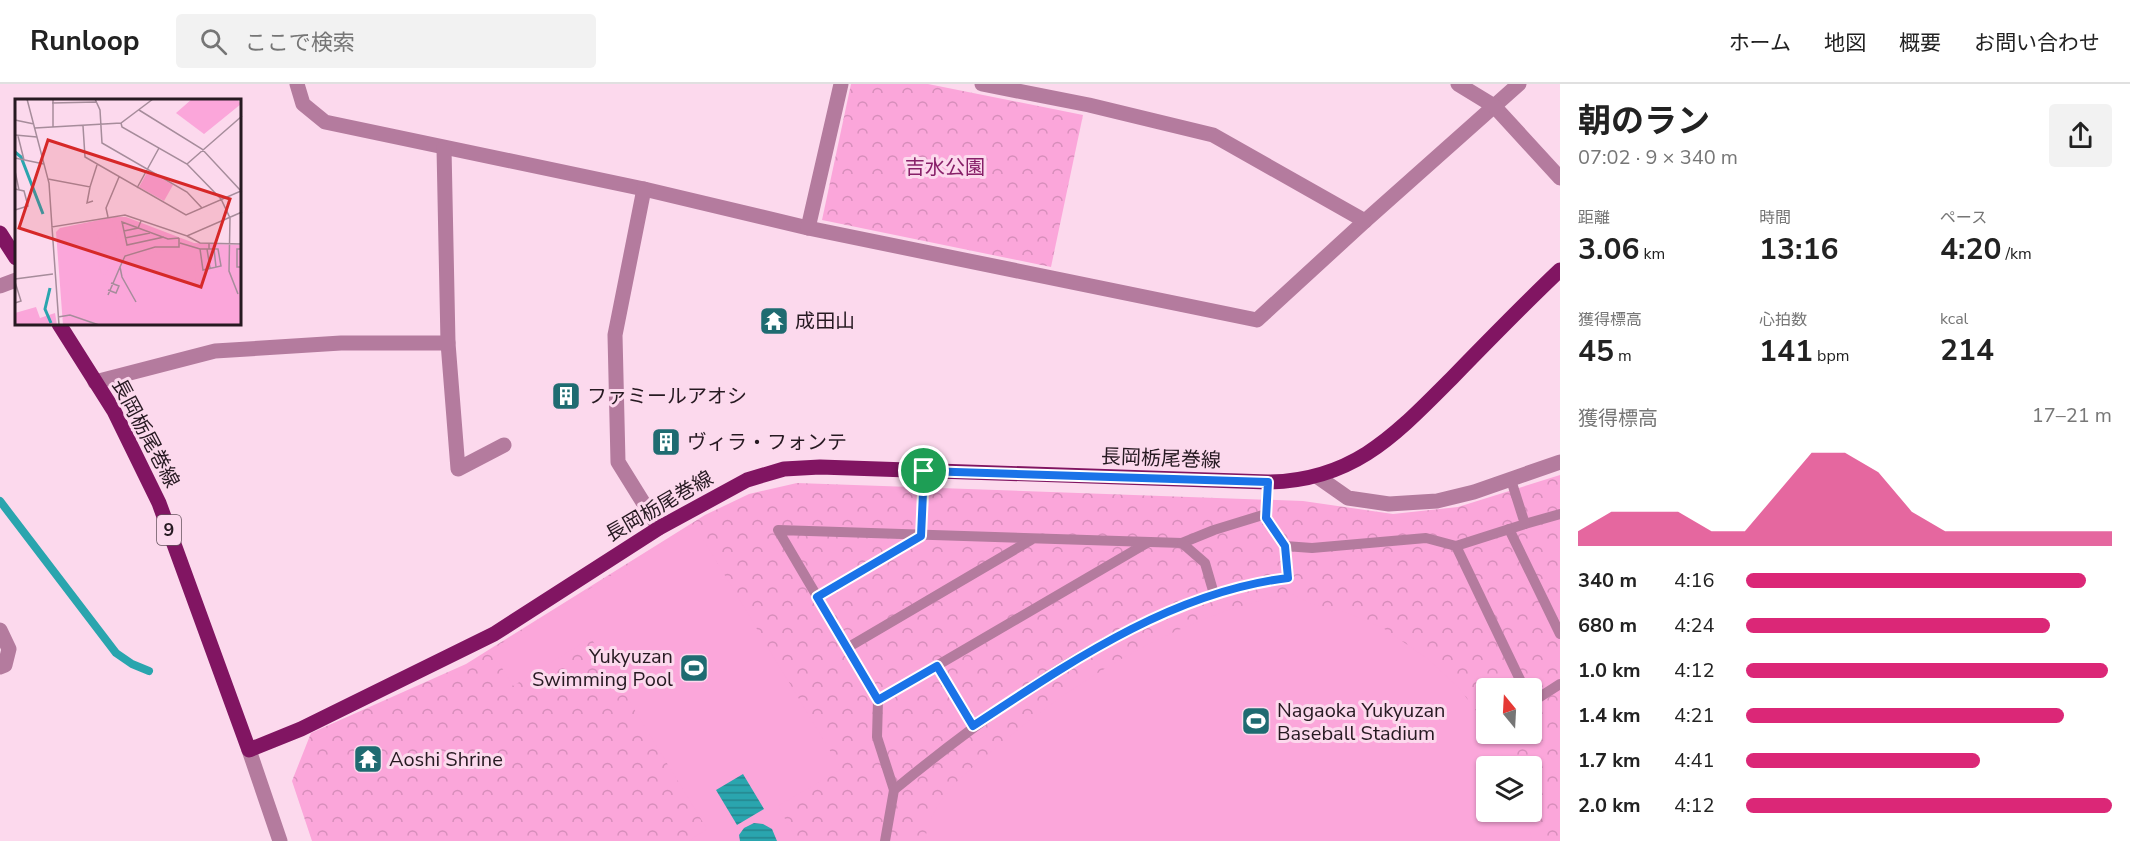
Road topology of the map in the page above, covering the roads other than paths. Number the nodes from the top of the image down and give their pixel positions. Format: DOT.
graph roads {
  1 [pos="297,84"];
  2 [pos="841,84"];
  3 [pos="981,84"];
  4 [pos="1458,84"];
  5 [pos="1519,84"];
  6 [pos="1494,106"];
  7 [pos="444,148"];
  8 [pos="1560,178"];
  9 [pos="644,189"];
  10 [pos="1365,221"];
  11 [pos="808,228"];
  12 [pos="0,233"];
  13 [pos="15,256"];
  14 [pos="1560,270"];
  15 [pos="15,280"];
  16 [pos="0,286"];
  17 [pos="60,326"];
  18 [pos="448,343"];
  19 [pos="95,382"];
  20 [pos="504,446"];
  21 [pos="1560,462"];
  22 [pos="924,471"];
  23 [pos="1318,477"];
  24 [pos="1511,480"];
  25 [pos="1268,482"];
  26 [pos="1266,514"];
  27 [pos="1560,514"];
  28 [pos="1525,524"];
  29 [pos="659,528"];
  30 [pos="1509,529"];
  31 [pos="921,536"];
  32 [pos="1032,539"];
  33 [pos="1147,543"];
  34 [pos="1182,543"];
  35 [pos="1285,546"];
  36 [pos="1456,546"];
  37 [pos="1214,594"];
  38 [pos="817,597"];
  39 [pos="0,630"];
  40 [pos="1560,634"];
  41 [pos="848,648"];
  42 [pos="937,666"];
  43 [pos="0,667"];
  44 [pos="1519,678"];
  45 [pos="1560,684"];
  46 [pos="1542,696"];
  47 [pos="878,700"];
  48 [pos="973,726"];
  49 [pos="249,750"];
  50 [pos="894,790"];
  51 [pos="280,841"];
  52 [pos="885,841"];
  1 -- 7 [label="street"];
  2 -- 11 [label="street"];
  3 -- 10 [label="street"];
  4 -- 6 [label="street"];
  5 -- 6 [label="street"];
  6 -- 8 [label="street"];
  6 -- 10 [label="street"];
  7 -- 9 [label="street"];
  7 -- 18 [label="street"];
  9 -- 11 [label="street"];
  9 -- 29 [label="street"];
  10 -- 11 [label="street"];
  12 -- 13 [label="main road"];
  14 -- 23 [label="main road, 長岡栃尾巻線"];
  15 -- 16 [label="street"];
  17 -- 19 [label="main road, 長岡栃尾巻線 / 9"];
  18 -- 19 [label="street"];
  18 -- 20 [label="street"];
  19 -- 49 [label="main road, 長岡栃尾巻線 / 9"];
  21 -- 24 [label="street"];
  22 -- 25 [label="main road, 長岡栃尾巻線"];
  22 -- 29 [label="main road, 長岡栃尾巻線"];
  22 -- 31 [label="lane"];
  23 -- 24 [label="street"];
  23 -- 25 [label="main road, 長岡栃尾巻線"];
  24 -- 28 [label="lane"];
  25 -- 26 [label="lane"];
  26 -- 34 [label="lane"];
  26 -- 35 [label="lane"];
  27 -- 28 [label="lane"];
  28 -- 30 [label="lane"];
  29 -- 49 [label="main road, 長岡栃尾巻線"];
  30 -- 36 [label="lane"];
  30 -- 40 [label="lane"];
  31 -- 32 [label="lane"];
  31 -- 38 [label="lane"];
  31 -- 38 [label="lane"];
  32 -- 33 [label="lane"];
  32 -- 41 [label="lane"];
  33 -- 34 [label="lane"];
  33 -- 42 [label="lane"];
  34 -- 37 [label="lane"];
  35 -- 36 [label="lane"];
  35 -- 37 [label="lane"];
  36 -- 44 [label="lane"];
  37 -- 48 [label="lane"];
  38 -- 41 [label="lane"];
  39 -- 43 [label="street"];
  41 -- 47 [label="lane"];
  42 -- 47 [label="lane"];
  42 -- 48 [label="lane"];
  45 -- 46 [label="lane"];
  47 -- 50 [label="lane"];
  48 -- 50 [label="lane"];
  49 -- 51 [label="street"];
  50 -- 52 [label="lane"];
}
